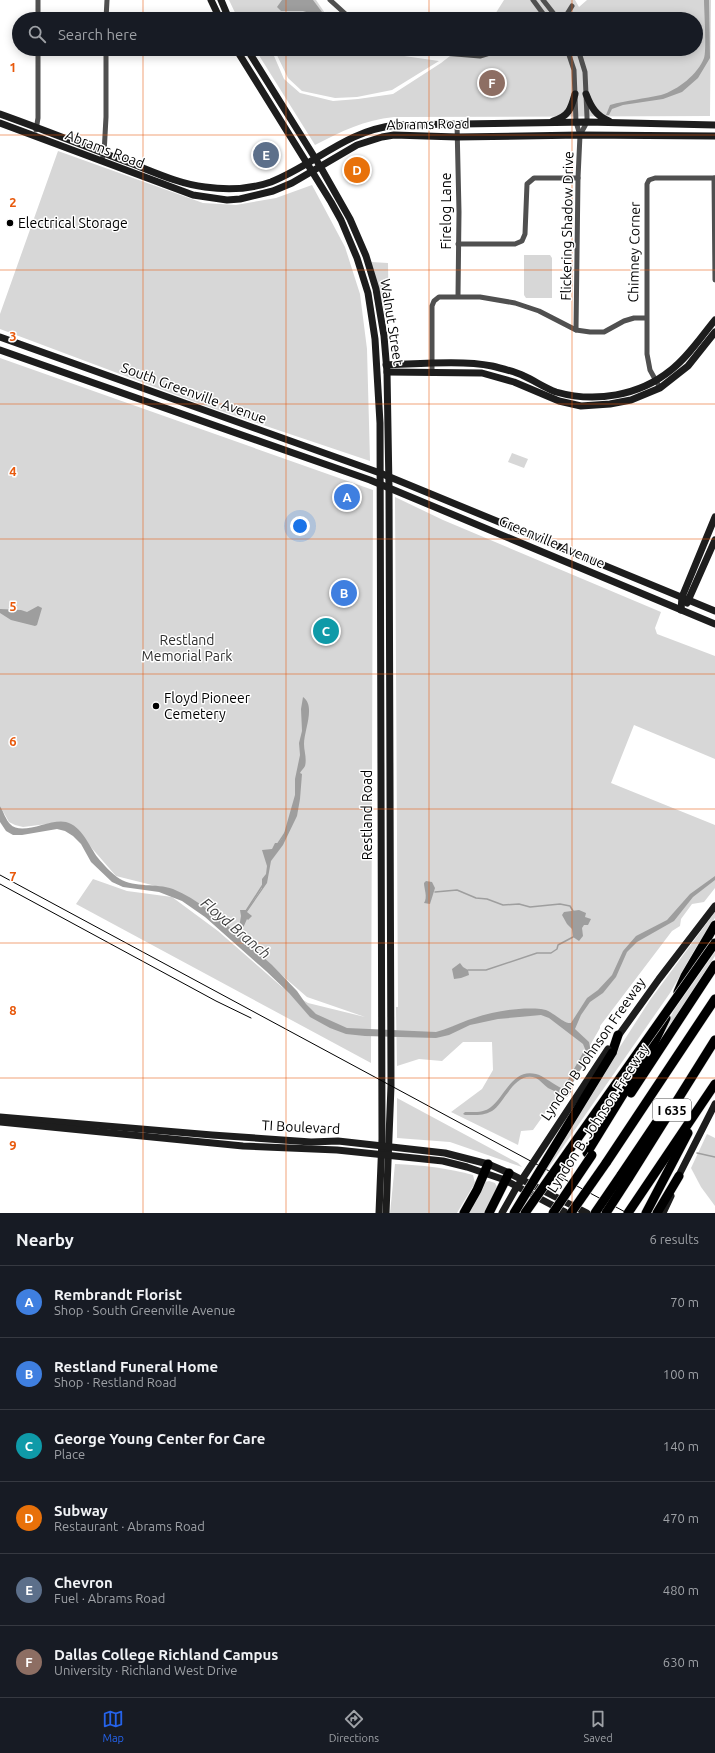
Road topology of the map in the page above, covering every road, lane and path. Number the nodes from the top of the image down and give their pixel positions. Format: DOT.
graph roads {
  1 [pos="38,0"];
  2 [pos="106,0"];
  3 [pos="211,0"];
  4 [pos="221,0"];
  5 [pos="330,0"];
  6 [pos="533,0"];
  7 [pos="543,0"];
  8 [pos="572,6"];
  9 [pos="552,11"];
  10 [pos="38,12"];
  11 [pos="106,12"];
  12 [pos="217,12"];
  13 [pos="227,12"];
  14 [pos="343,12"];
  15 [pos="540,12"];
  16 [pos="568,12"];
  17 [pos="38,56"];
  18 [pos="106,56"];
  19 [pos="240,56"];
  20 [pos="251,56"];
  21 [pos="569,56"];
  22 [pos="580,56"];
  23 [pos="576,94"];
  24 [pos="586,94"];
  25 [pos="0,114"];
  26 [pos="576,122"];
  27 [pos="586,122"];
  28 [pos="0,123"];
  29 [pos="545,123"];
  30 [pos="623,123"];
  31 [pos="457,124"];
  32 [pos="715,125"];
  33 [pos="36,127"];
  34 [pos="28,134"];
  35 [pos="580,135"];
  36 [pos="36,136"];
  37 [pos="715,136"];
  38 [pos="457,137"];
  39 [pos="104,154"];
  40 [pos="315,158"];
  41 [pos="101,161"];
  42 [pos="307,163"];
  43 [pos="320,166"];
  44 [pos="312,171"];
  45 [pos="578,178"];
  46 [pos="714,178"];
  47 [pos="174,179"];
  48 [pos="171,187"];
  49 [pos="458,244"];
  50 [pos="363,248"];
  51 [pos="355,252"];
  52 [pos="715,280"];
  53 [pos="458,296"];
  54 [pos="646,318"];
  55 [pos="715,320"];
  56 [pos="576,330"];
  57 [pos="715,332"];
  58 [pos="0,337"];
  59 [pos="0,350"];
  60 [pos="431,364"];
  61 [pos="386,368"];
  62 [pos="432,373"];
  63 [pos="656,381"];
  64 [pos="660,388"];
  65 [pos="301,445"];
  66 [pos="297,456"];
  67 [pos="341,459"];
  68 [pos="338,469"];
  69 [pos="380,473"];
  70 [pos="389,477"];
  71 [pos="380,484"];
  72 [pos="389,488"];
  73 [pos="715,517"];
  74 [pos="715,540"];
  75 [pos="553,544"];
  76 [pos="549,555"];
  77 [pos="682,597"];
  78 [pos="690,600"];
  79 [pos="681,610"];
  80 [pos="715,611"];
  81 [pos="715,624"];
  82 [pos="715,906"];
  83 [pos="715,925"];
  84 [pos="715,943"];
  85 [pos="715,965"];
  86 [pos="715,999"];
  87 [pos="618,1035"];
  88 [pos="715,1040"];
  89 [pos="610,1051"];
  90 [pos="381,1064"];
  91 [pos="391,1064"];
  92 [pos="715,1082"];
  93 [pos="715,1104"];
  94 [pos="0,1117"];
  95 [pos="0,1122"];
  96 [pos="186,1132"];
  97 [pos="186,1140"];
  98 [pos="382,1146"];
  99 [pos="390,1147"];
  100 [pos="590,1154"];
  101 [pos="386,1156"];
  102 [pos="488,1164"];
  103 [pos="484,1173"];
  104 [pos="507,1176"];
  105 [pos="679,1176"];
  106 [pos="624,1177"];
  107 [pos="379,1213"];
  108 [pos="386,1213"];
  109 [pos="464,1213"];
  110 [pos="489,1213"];
  111 [pos="502,1213"];
  112 [pos="514,1213"];
  113 [pos="525,1213"];
  114 [pos="552,1213"];
  115 [pos="567,1213"];
  116 [pos="571,1213"];
  117 [pos="587,1213"];
  118 [pos="595,1213"];
  119 [pos="606,1213"];
  120 [pos="628,1213"];
  121 [pos="646,1213"];
  122 [pos="657,1213"];
  123 [pos="663,1213"];
  1 -- 10 [label="street"];
  2 -- 11 [label="street"];
  3 -- 12 [label="main road"];
  4 -- 13 [label="main road"];
  5 -- 14 [label="street"];
  6 -- 15 [label="street"];
  7 -- 9 [label="street"];
  8 -- 16 [label="street"];
  17 -- 33 [label="street"];
  18 -- 39 [label="street"];
  19 -- 42 [label="main road, Walnut Street"];
  20 -- 40 [label="main road, Walnut Street"];
  21 -- 23 [label="street, Flickering Shadow Drive"];
  22 -- 24 [label="street"];
  23 -- 26 [label="street, Flickering Shadow Drive"];
  23 -- 29 [label="main road"];
  24 -- 27 [label="street"];
  24 -- 30 [label="main road"];
  25 -- 33 [label="main road, Abrams Road"];
  26 -- 27 [label="main road, Abrams Road"];
  26 -- 29 [label="main road, Abrams Road"];
  26 -- 35 [label="street, Flickering Shadow Drive"];
  27 -- 30 [label="main road, Abrams Road"];
  27 -- 35 [label="street"];
  28 -- 34 [label="main road, Abrams Road"];
  29 -- 31 [label="main road, Abrams Road"];
  30 -- 32 [label="main road, Abrams Road"];
  31 -- 38 [label="street, Firelog Lane"];
  31 -- 40 [label="main road, Abrams Road"];
  33 -- 34 [label="street"];
  33 -- 36 [label="street"];
  33 -- 39 [label="main road, Abrams Road"];
  34 -- 36 [label="main road, Abrams Road"];
  35 -- 37 [label="main road, Abrams Road"];
  35 -- 38 [label="main road, Abrams Road"];
  35 -- 45 [label="street, Flickering Shadow Drive"];
  36 -- 41 [label="main road, Abrams Road"];
  38 -- 43 [label="main road, Abrams Road"];
  38 -- 49 [label="street, Firelog Lane"];
  39 -- 41 [label="street"];
  39 -- 47 [label="main road, Abrams Road"];
  40 -- 42 [label="main road, Abrams Road"];
  40 -- 43 [label="main road, Walnut Street"];
  41 -- 48 [label="main road, Abrams Road"];
  42 -- 44 [label="main road, Walnut Street"];
  42 -- 47 [label="main road, Abrams Road"];
  43 -- 44 [label="main road, Abrams Road"];
  43 -- 50 [label="main road, Walnut Street"];
  44 -- 48 [label="main road, Abrams Road"];
  44 -- 51 [label="main road, Walnut Street"];
  45 -- 49 [label="street"];
  45 -- 56 [label="street, Flickering Shadow Drive"];
  46 -- 52 [label="street"];
  46 -- 54 [label="street, Chimney Corner"];
  47 -- 48 [label="main road"];
  49 -- 53 [label="street, Firelog Lane"];
  50 -- 51 [label="main road"];
  50 -- 61 [label="main road, Walnut Street"];
  51 -- 69 [label="main road, Walnut Street"];
  53 -- 56 [label="street"];
  53 -- 60 [label="street"];
  54 -- 56 [label="street"];
  54 -- 63 [label="street, Chimney Corner"];
  55 -- 63 [label="main road"];
  57 -- 64 [label="main road"];
  58 -- 65 [label="main road, South Greenville Avenue"];
  59 -- 66 [label="main road, South Greenville Avenue"];
  60 -- 61 [label="main road"];
  60 -- 62 [label="street"];
  60 -- 63 [label="main road"];
  61 -- 62 [label="main road"];
  61 -- 70 [label="main road, Walnut Street"];
  62 -- 64 [label="main road"];
  63 -- 64 [label="street, Chimney Corner"];
  65 -- 66 [label="main road"];
  65 -- 67 [label="main road, South Greenville Avenue"];
  66 -- 68 [label="main road, South Greenville Avenue"];
  67 -- 68 [label="main road"];
  67 -- 69 [label="main road, South Greenville Avenue"];
  68 -- 71 [label="main road, South Greenville Avenue"];
  69 -- 70 [label="main road, Greenville Avenue"];
  69 -- 71 [label="main road, Walnut Street"];
  70 -- 72 [label="main road, Walnut Street"];
  70 -- 75 [label="main road, Greenville Avenue"];
  71 -- 72 [label="main road, Greenville Avenue"];
  71 -- 90 [label="main road, Restland Road"];
  72 -- 76 [label="main road, Greenville Avenue"];
  72 -- 91 [label="main road, Restland Road"];
  73 -- 77 [label="main road"];
  74 -- 78 [label="main road"];
  75 -- 76 [label="main road"];
  75 -- 77 [label="main road, Greenville Avenue"];
  76 -- 79 [label="main road, Greenville Avenue"];
  77 -- 78 [label="main road, Greenville Avenue"];
  77 -- 79 [label="main road"];
  78 -- 79 [label="main road"];
  78 -- 80 [label="main road, Greenville Avenue"];
  79 -- 81 [label="main road, Greenville Avenue"];
  82 -- 87 [label="main road, Lyndon B Johnson Freeway"];
  83 -- 100 [label="highway"];
  84 -- 113 [label="highway, bridge"];
  85 -- 100 [label="highway, Lyndon B. Johnson Freeway"];
  86 -- 116 [label="highway, bridge"];
  87 -- 89 [label="highway"];
  88 -- 106 [label="highway, I 635"];
  89 -- 111 [label="main road, Lyndon B Johnson Freeway, bridge"];
  89 -- 112 [label="highway, bridge"];
  90 -- 91 [label="main road"];
  90 -- 98 [label="main road, Restland Road"];
  91 -- 99 [label="main road, Restland Road"];
  92 -- 120 [label="highway"];
  92 -- 121 [label="highway"];
  93 -- 105 [label="main road"];
  94 -- 96 [label="main road, TI Boulevard"];
  95 -- 97 [label="main road, TI Boulevard"];
  96 -- 97 [label="main road"];
  96 -- 98 [label="main road, TI Boulevard"];
  97 -- 101 [label="main road, TI Boulevard"];
  98 -- 99 [label="main road, TI Boulevard"];
  98 -- 101 [label="main road, Restland Road"];
  99 -- 101 [label="main road, Restland Road"];
  99 -- 102 [label="main road, TI Boulevard"];
  100 -- 114 [label="highway, Lyndon B. Johnson Freeway, bridge"];
  101 -- 103 [label="main road, TI Boulevard"];
  101 -- 107 [label="main road"];
  101 -- 108 [label="main road"];
  102 -- 103 [label="highway"];
  102 -- 104 [label="main road, TI Boulevard"];
  103 -- 104 [label="main road, TI Boulevard"];
  103 -- 109 [label="highway"];
  104 -- 110 [label="highway"];
  104 -- 115 [label="main road, TI Boulevard"];
  104 -- 117 [label="main road, TI Boulevard"];
  105 -- 122 [label="highway"];
  105 -- 123 [label="main road"];
  106 -- 118 [label="highway, bridge"];
  106 -- 119 [label="highway, I 635, bridge"];
}
